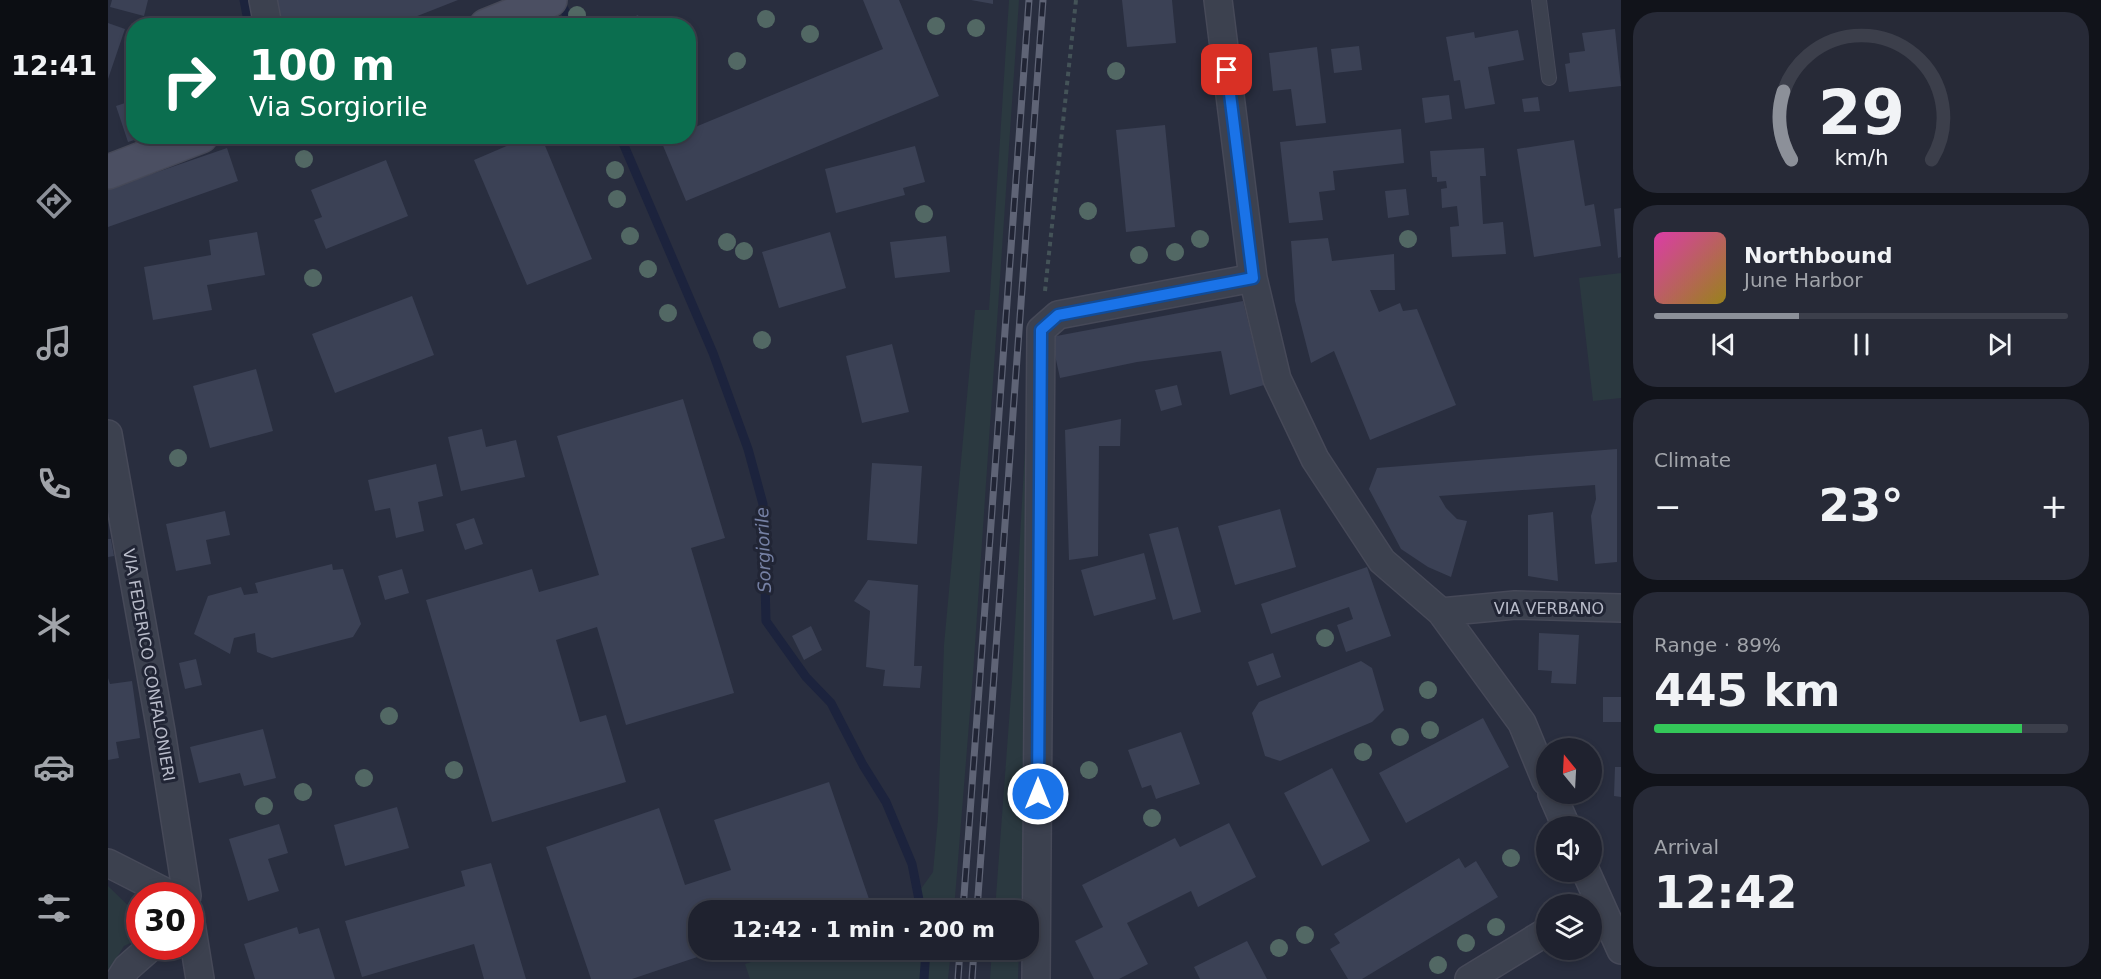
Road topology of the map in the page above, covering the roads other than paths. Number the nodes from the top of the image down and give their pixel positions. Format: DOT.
graph roads {
  1 [pos="262,0"];
  2 [pos="550,0"];
  3 [pos="1218,0"];
  4 [pos="1539,0"];
  5 [pos="266,18"];
  6 [pos="506,18"];
  7 [pos="1550,78"];
  8 [pos="180,144"];
  9 [pos="108,172"];
  10 [pos="1253,278"];
  11 [pos="108,434"];
  12 [pos="1621,608"];
  13 [pos="1442,612"];
  14 [pos="1536,757"];
  15 [pos="108,862"];
  16 [pos="146,882"];
  17 [pos="185,882"];
  18 [pos="1602,916"];
  19 [pos="1536,938"];
  20 [pos="1621,950"];
  21 [pos="136,960"];
  22 [pos="197,960"];
  23 [pos="120,979"];
  24 [pos="200,979"];
  25 [pos="1036,979"];
  26 [pos="1469,979"];
  1 -- 5 [label="street"];
  2 -- 6 [label="street"];
  3 -- 10 [label="street"];
  4 -- 7 [label="lane"];
  8 -- 9 [label="street"];
  10 -- 13 [label="street"];
  10 -- 25 [label="street"];
  11 -- 17 [label="street, VIA FEDERICO CONFALONIERI"];
  12 -- 13 [label="street, VIA VERBANO"];
  13 -- 14 [label="street"];
  15 -- 16 [label="street"];
  18 -- 20 [label="street"];
  19 -- 26 [label="street"];
  21 -- 23 [label="street"];
  22 -- 24 [label="street"];
}
